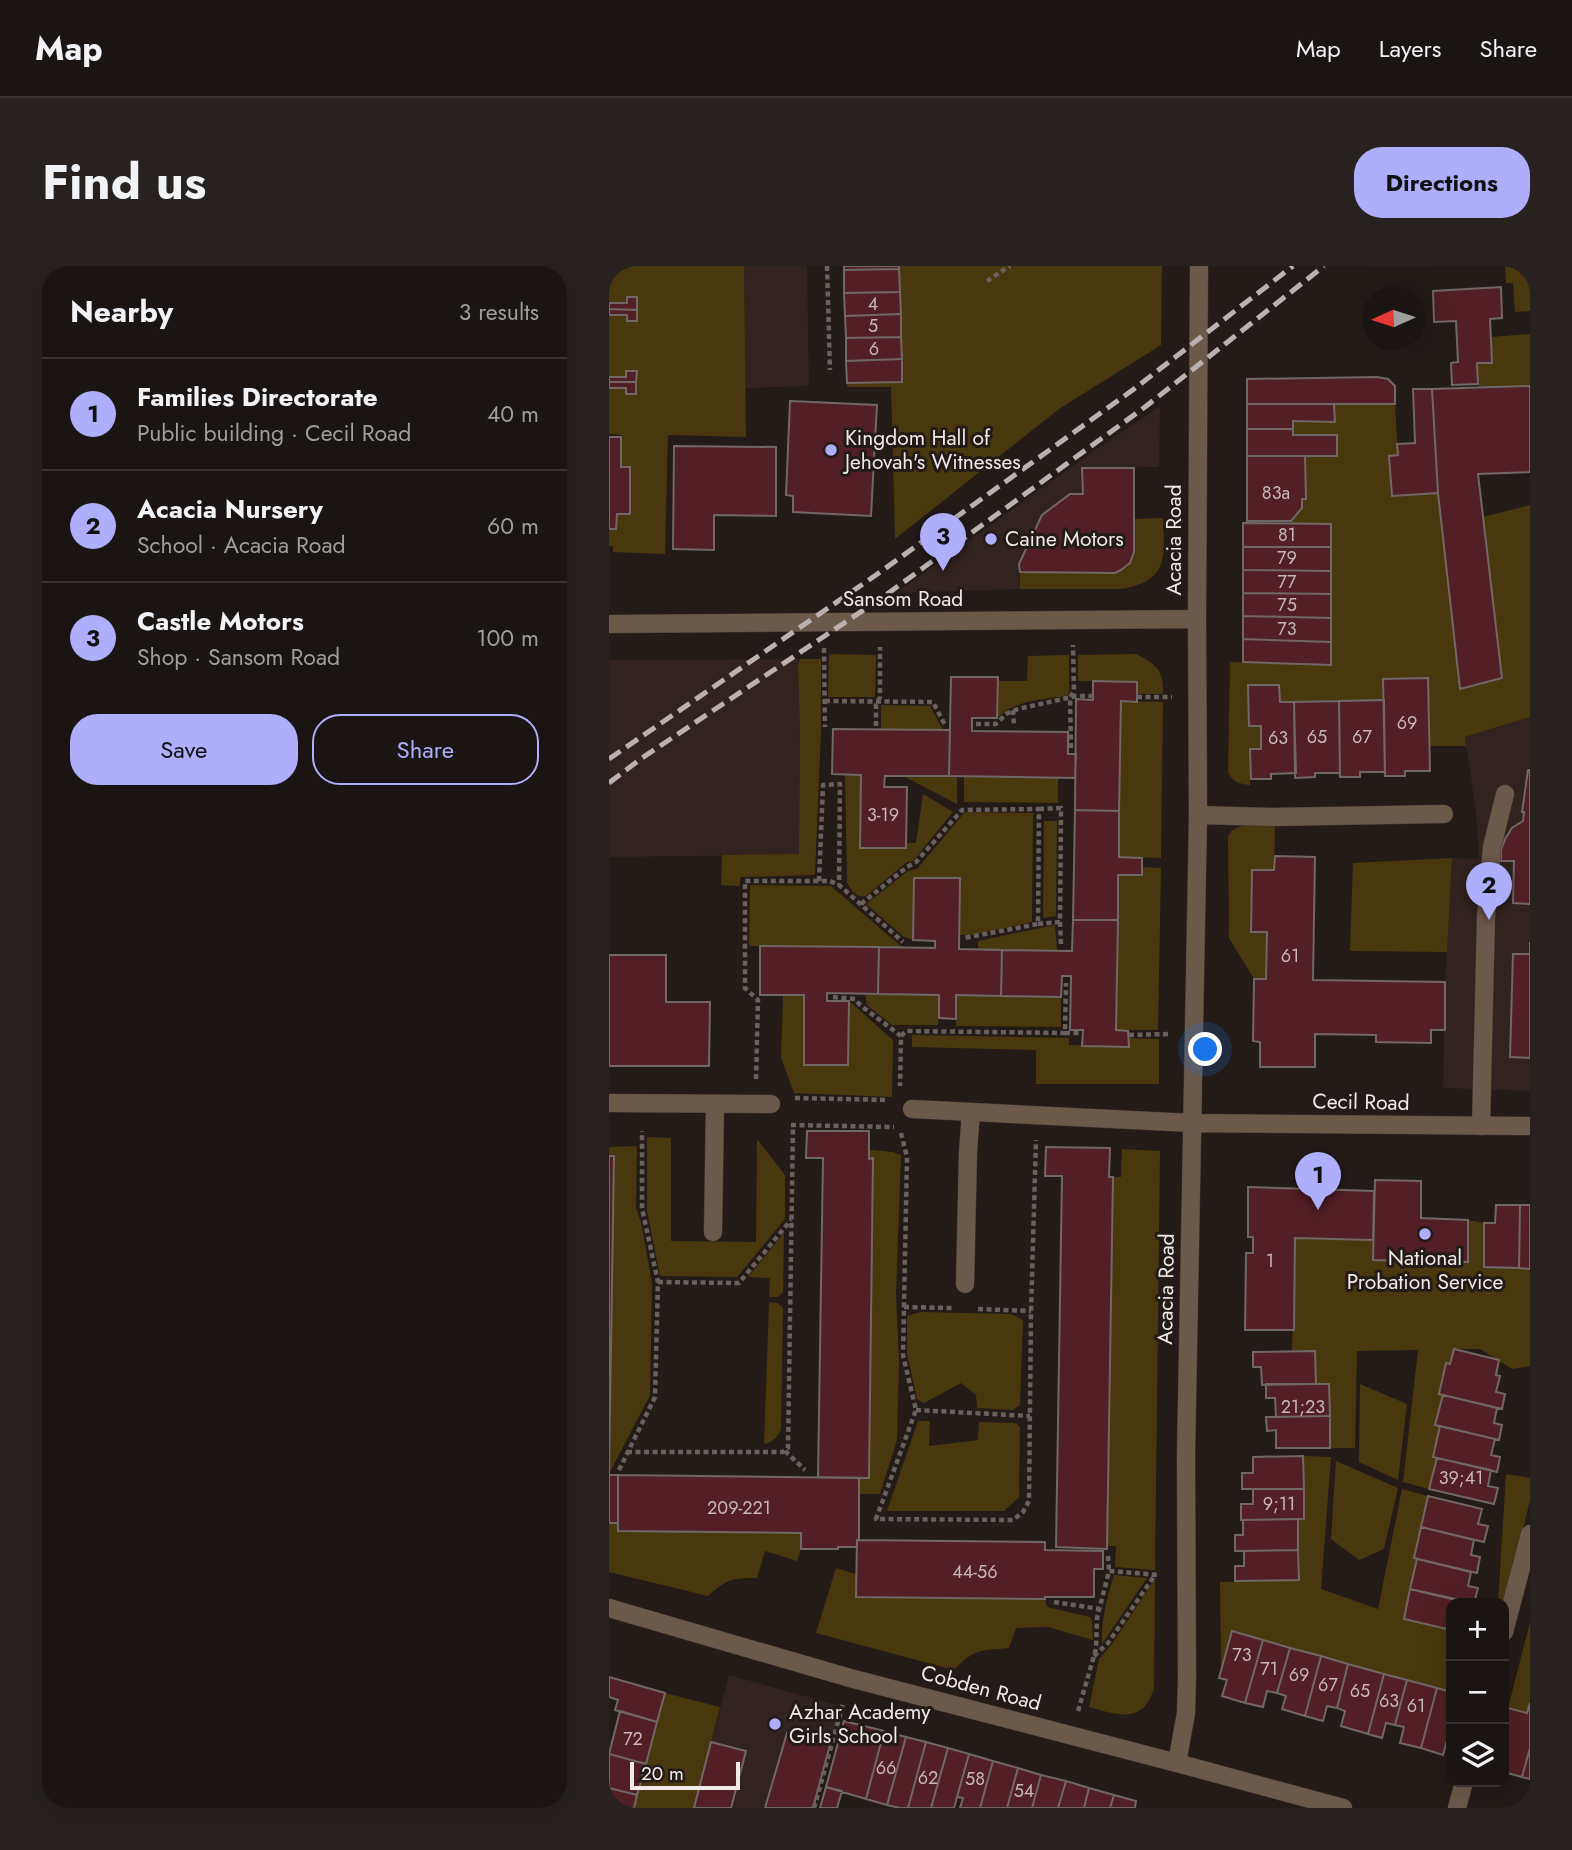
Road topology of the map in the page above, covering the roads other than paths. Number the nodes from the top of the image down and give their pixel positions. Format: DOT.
graph roads {
  1 [pos="1199,266"];
  2 [pos="1197,619"];
  3 [pos="609,624"];
  4 [pos="1505,794"];
  5 [pos="1444,814"];
  6 [pos="1198,815"];
  7 [pos="609,1103"];
  8 [pos="715,1104"];
  9 [pos="763,1105"];
  10 [pos="906,1105"];
  11 [pos="971,1112"];
  12 [pos="1192,1123"];
  13 [pos="1481,1126"];
  14 [pos="1530,1126"];
  15 [pos="713,1232"];
  16 [pos="965,1284"];
  17 [pos="1530,1534"];
  18 [pos="609,1608"];
  19 [pos="1509,1613"];
  20 [pos="1177,1763"];
  21 [pos="1463,1787"];
  22 [pos="1343,1808"];
  23 [pos="1457,1808"];
  1 -- 2 [label="street, Acacia Road"];
  2 -- 3 [label="street, Sansom Road"];
  2 -- 6 [label="street, Acacia Road"];
  4 -- 13 [label="street"];
  5 -- 6 [label="street"];
  6 -- 12 [label="street, Acacia Road"];
  7 -- 8 [label="street"];
  8 -- 9 [label="street"];
  8 -- 15 [label="street"];
  10 -- 11 [label="street"];
  11 -- 12 [label="street"];
  11 -- 16 [label="street"];
  12 -- 13 [label="street, Cecil Road"];
  12 -- 20 [label="street, Acacia Road"];
  13 -- 14 [label="street, Cecil Road"];
  17 -- 19 [label="street"];
  18 -- 20 [label="street, Cobden Road"];
  20 -- 22 [label="street, Cobden Road"];
  21 -- 23 [label="street"];
}
